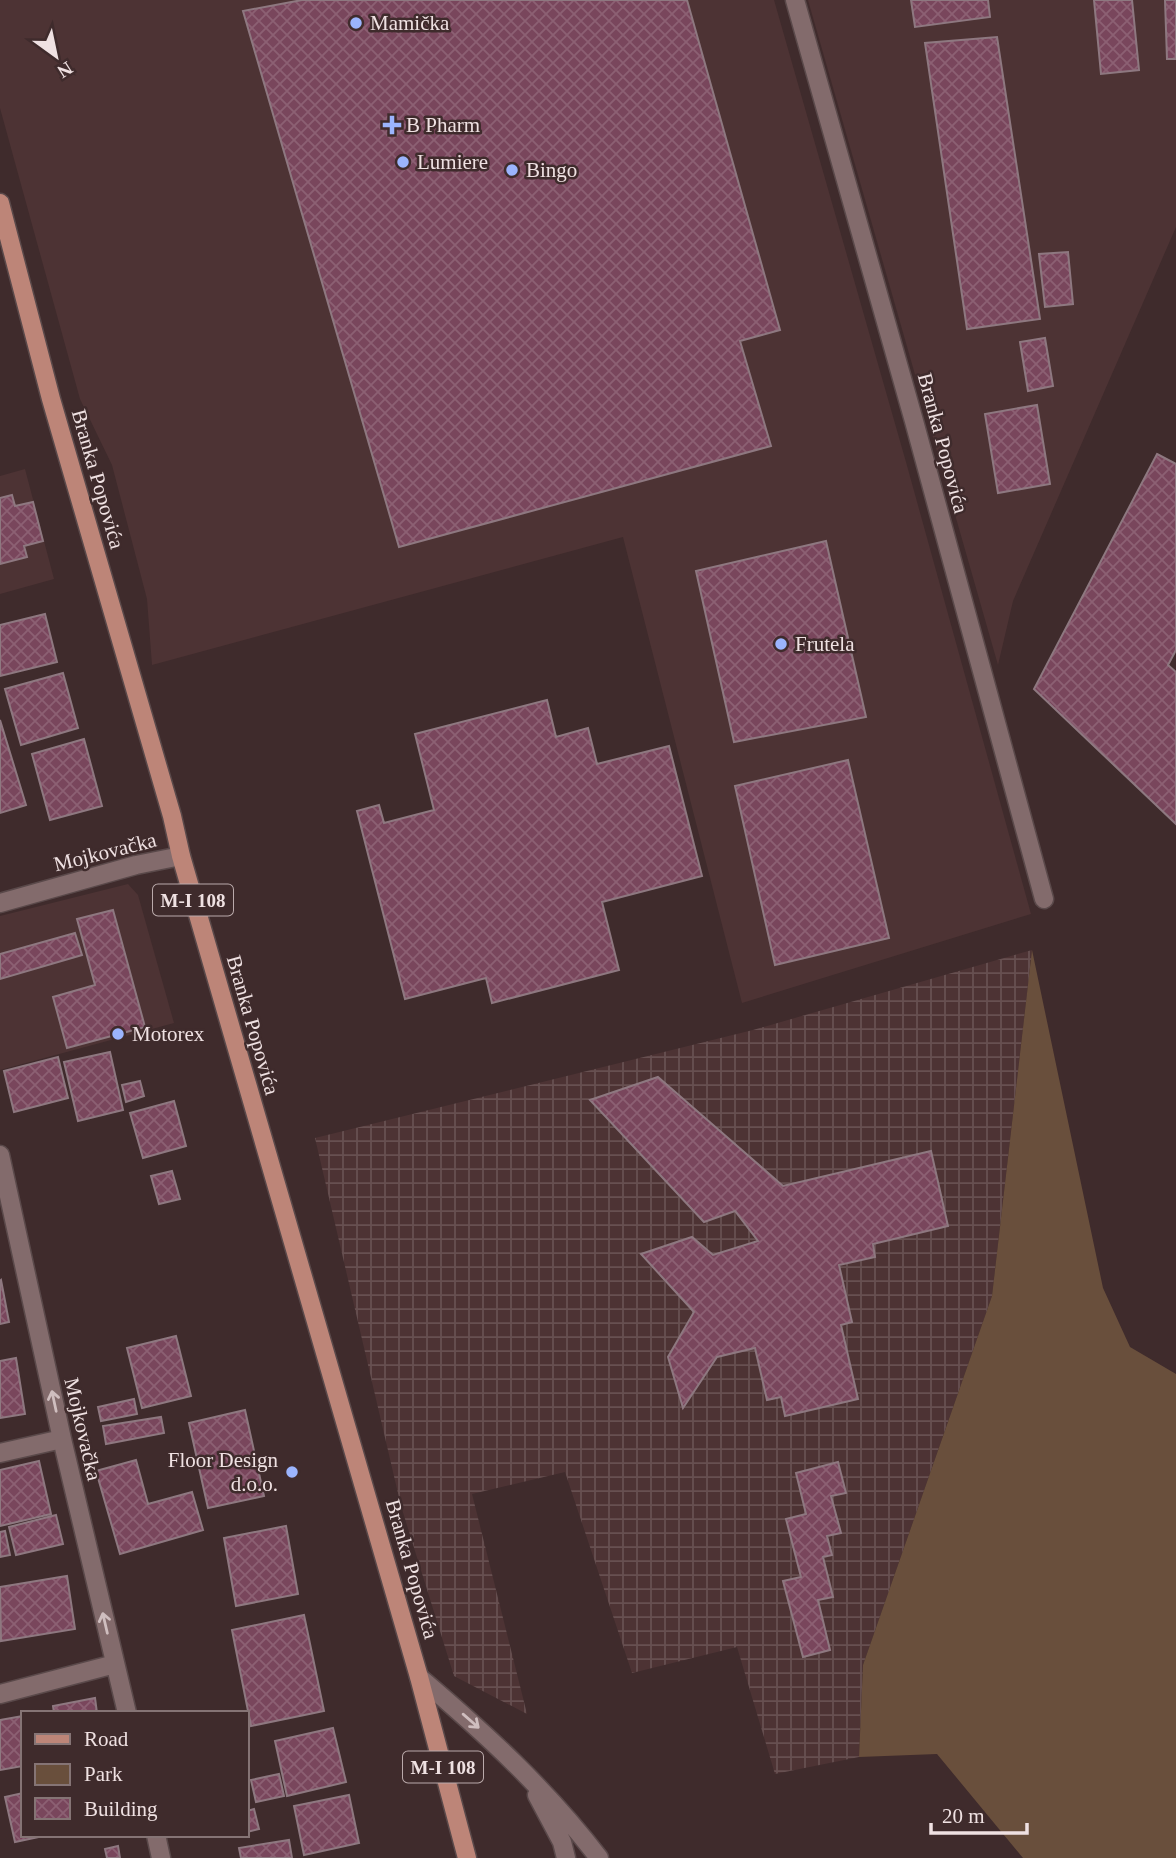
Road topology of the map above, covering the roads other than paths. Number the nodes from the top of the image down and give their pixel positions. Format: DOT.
graph roads {
  1 [pos="795,0"];
  2 [pos="0,203"];
  3 [pos="181,856"];
  4 [pos="1044,899"];
  5 [pos="0,903"];
  6 [pos="0,1158"];
  7 [pos="62,1439"];
  8 [pos="0,1453"];
  9 [pos="115,1664"];
  10 [pos="419,1677"];
  11 [pos="0,1694"];
  12 [pos="127,1711"];
  13 [pos="528,1776"];
  14 [pos="156,1837"];
  15 [pos="464,1857"];
  16 [pos="161,1858"];
  17 [pos="566,1858"];
  18 [pos="582,1858"];
  19 [pos="599,1858"];
  1 -- 4 [label="street, Branka Popovića"];
  2 -- 3 [label="main road, Branka Popovića / M-I 108"];
  3 -- 5 [label="street, Mojkovačka"];
  3 -- 10 [label="main road, Branka Popovića / M-I 108"];
  7 -- 6 [label="street, Mojkovačka, one-way"];
  7 -- 8 [label="street"];
  9 -- 7 [label="street, Mojkovačka, one-way"];
  9 -- 11 [label="street"];
  9 -- 12 [label="street, Mojkovačka"];
  10 -- 13 [label="street, one-way"];
  10 -- 15 [label="main road, Branka Popovića / M-I 108"];
  13 -- 17 [label="street"];
  13 -- 18 [label="street"];
  13 -- 19 [label="street"];
  14 -- 16 [label="street"];
}
